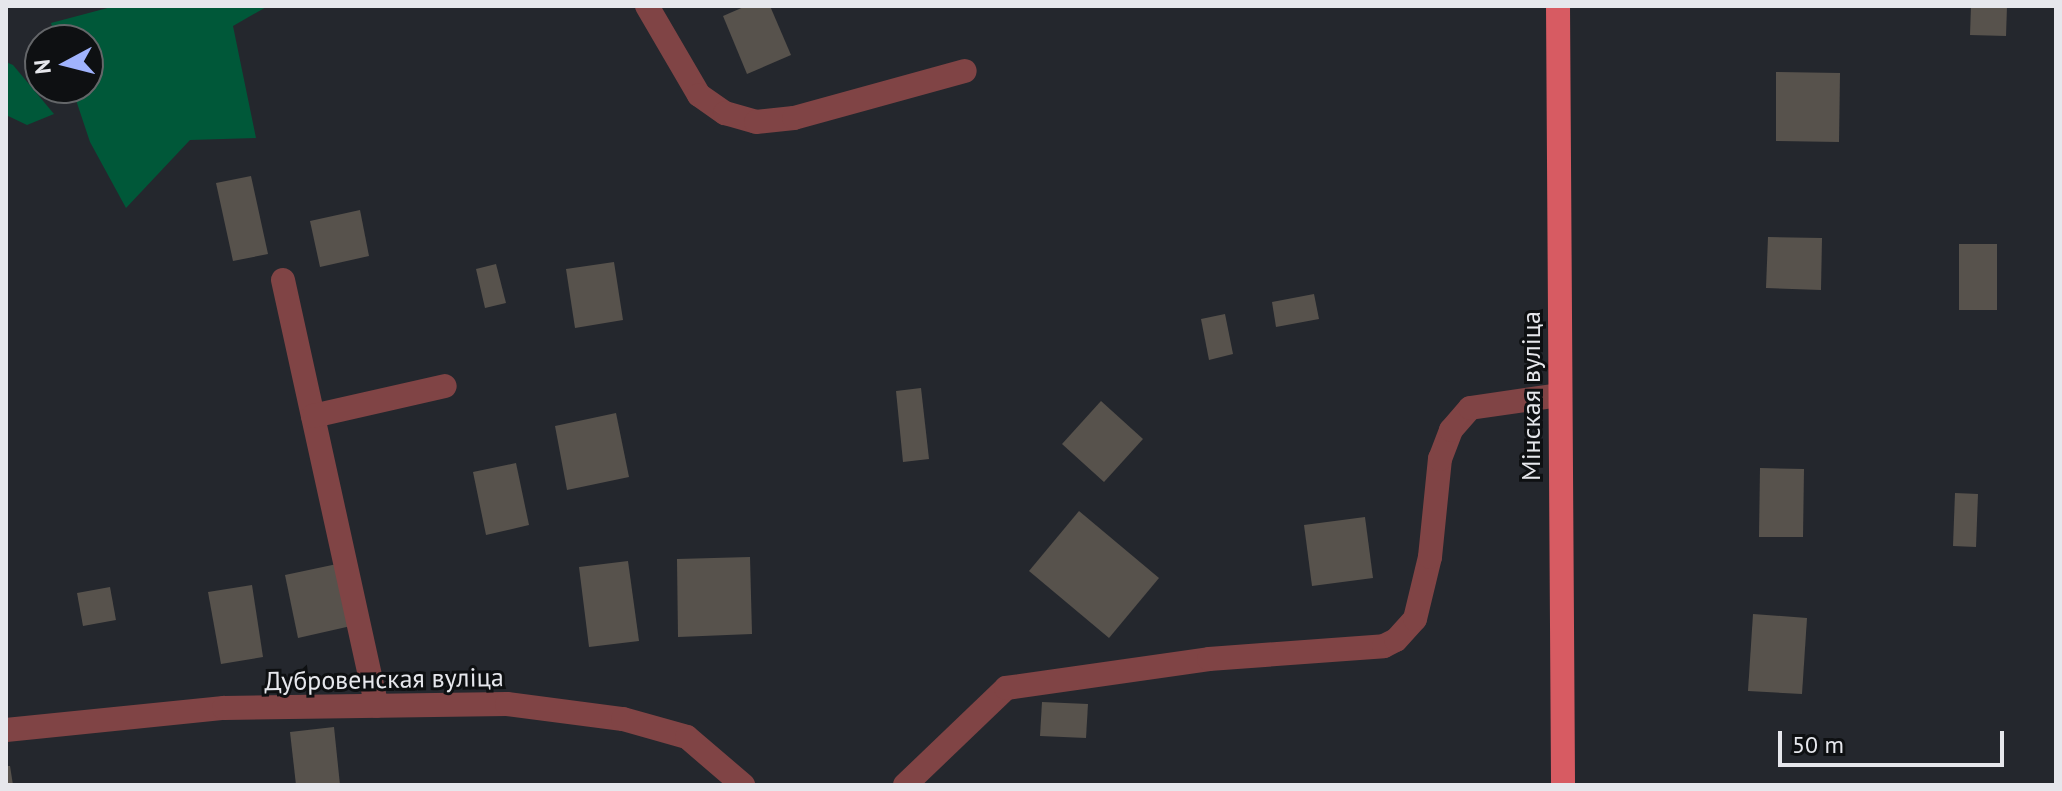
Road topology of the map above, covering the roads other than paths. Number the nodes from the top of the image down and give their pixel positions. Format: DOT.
graph roads {
  1 [pos="647,6"];
  2 [pos="1558,6"];
  3 [pos="965,71"];
  4 [pos="283,280"];
  5 [pos="445,386"];
  6 [pos="1559,395"];
  7 [pos="313,416"];
  8 [pos="377,706"];
  9 [pos="6,730"];
  10 [pos="743,785"];
  11 [pos="905,785"];
  12 [pos="1563,785"];
  1 -- 3 [label="street"];
  2 -- 6 [label="main road, Мінская вуліца"];
  4 -- 7 [label="street"];
  5 -- 7 [label="street"];
  6 -- 11 [label="street"];
  6 -- 12 [label="main road, Мінская вуліца"];
  7 -- 8 [label="street"];
  8 -- 9 [label="street, Дубровенская вуліца"];
  8 -- 10 [label="street, Дубровенская вуліца"];
}
